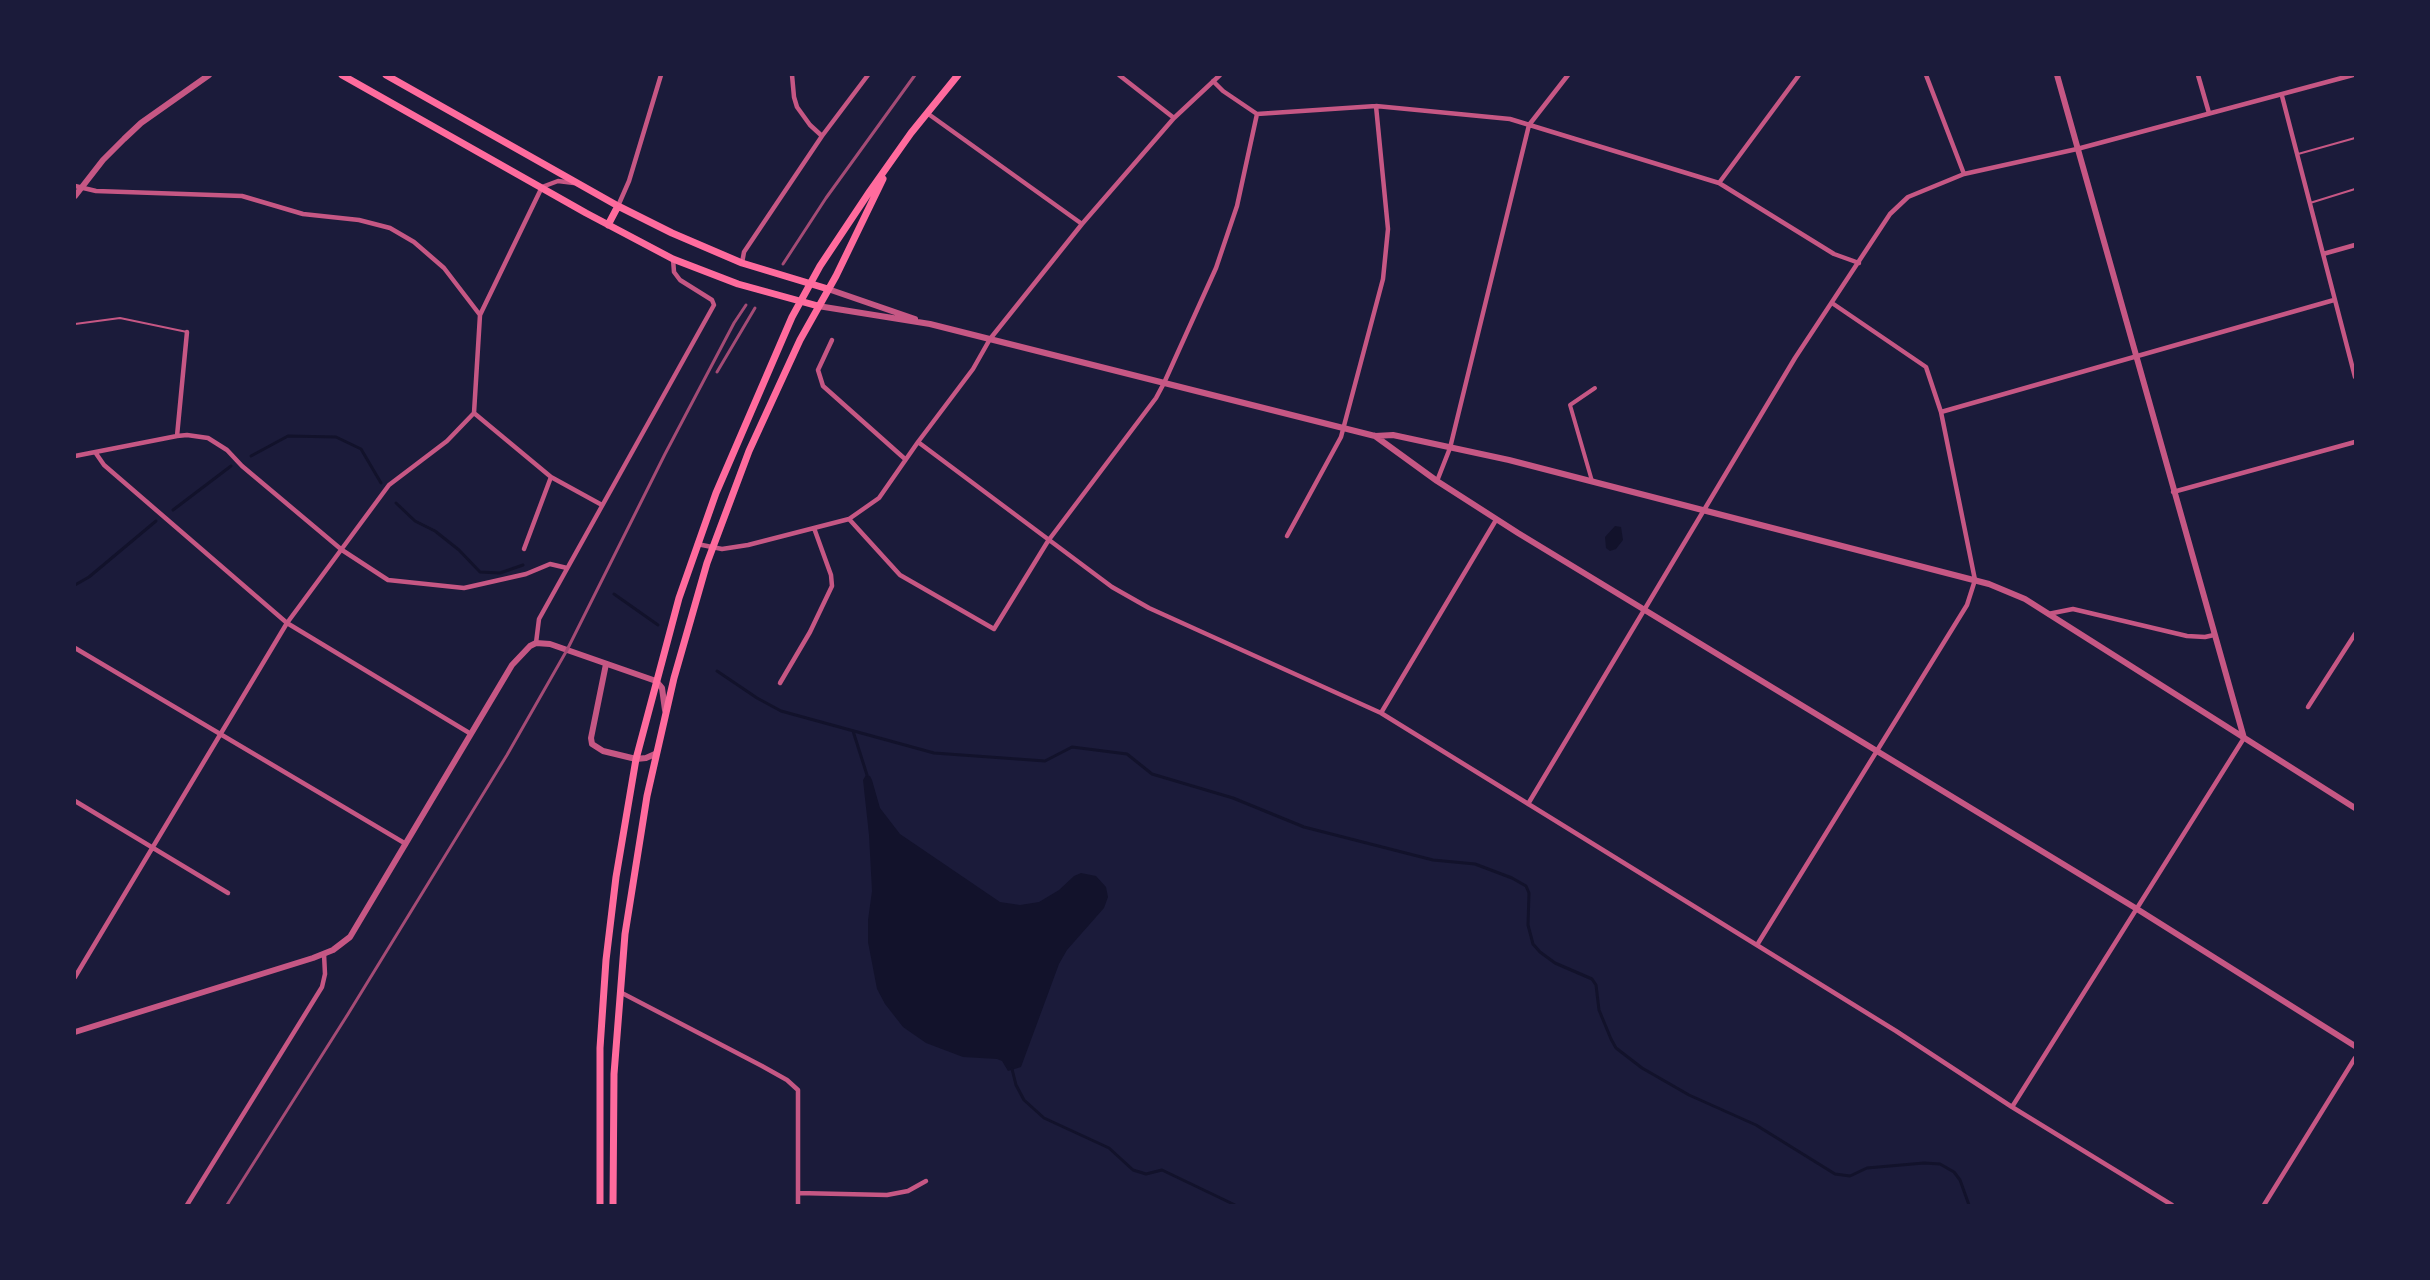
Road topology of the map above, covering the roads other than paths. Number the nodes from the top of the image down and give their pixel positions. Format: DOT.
graph roads {
  1 [pos="209,75"];
  2 [pos="342,75"];
  3 [pos="386,75"];
  4 [pos="661,75"];
  5 [pos="792,75"];
  6 [pos="867,75"];
  7 [pos="958,75"];
  8 [pos="1119,75"];
  9 [pos="1220,75"];
  10 [pos="1568,75"];
  11 [pos="1799,75"];
  12 [pos="1926,75"];
  13 [pos="2057,75"];
  14 [pos="2198,75"];
  15 [pos="2353,75"];
  16 [pos="1213,81"];
  17 [pos="2282,96"];
  18 [pos="1376,106"];
  19 [pos="927,113"];
  20 [pos="2209,113"];
  21 [pos="1257,114"];
  22 [pos="1174,118"];
  23 [pos="1529,125"];
  24 [pos="822,136"];
  25 [pos="2355,138"];
  26 [pos="2077,149"];
  27 [pos="2298,154"];
  28 [pos="896,155"];
  29 [pos="1964,174"];
  30 [pos="1719,183"];
  31 [pos="579,184"];
  32 [pos="78,187"];
  33 [pos="542,188"];
  34 [pos="2355,189"];
  35 [pos="75,196"];
  36 [pos="2310,202"];
  37 [pos="618,206"];
  38 [pos="1082,224"];
  39 [pos="608,225"];
  40 [pos="2355,245"];
  41 [pos="2323,254"];
  42 [pos="673,259"];
  43 [pos="1859,263"];
  44 [pos="746,264"];
  45 [pos="810,283"];
  46 [pos="828,289"];
  47 [pos="2334,300"];
  48 [pos="800,302"];
  49 [pos="1832,303"];
  50 [pos="818,306"];
  51 [pos="480,315"];
  52 [pos="75,324"];
  53 [pos="930,324"];
  54 [pos="187,332"];
  55 [pos="990,339"];
  56 [pos="832,340"];
  57 [pos="2136,358"];
  58 [pos="2355,377"];
  59 [pos="1164,383"];
  60 [pos="1595,388"];
  61 [pos="474,412"];
  62 [pos="1941,412"];
  63 [pos="1344,428"];
  64 [pos="177,436"];
  65 [pos="1375,436"];
  66 [pos="918,442"];
  67 [pos="2355,442"];
  68 [pos="1450,448"];
  69 [pos="95,452"];
  70 [pos="75,456"];
  71 [pos="905,459"];
  72 [pos="551,477"];
  73 [pos="1592,481"];
  74 [pos="1437,482"];
  75 [pos="2173,492"];
  76 [pos="602,505"];
  77 [pos="1702,511"];
  78 [pos="849,519"];
  79 [pos="1496,519"];
  80 [pos="814,528"];
  81 [pos="1287,536"];
  82 [pos="1048,541"];
  83 [pos="697,544"];
  84 [pos="713,547"];
  85 [pos="524,549"];
  86 [pos="342,550"];
  87 [pos="567,568"];
  88 [pos="1975,580"];
  89 [pos="1644,611"];
  90 [pos="2048,614"];
  91 [pos="286,623"];
  92 [pos="2355,634"];
  93 [pos="2214,635"];
  94 [pos="536,643"];
  95 [pos="75,648"];
  96 [pos="606,664"];
  97 [pos="656,681"];
  98 [pos="780,683"];
  99 [pos="2308,707"];
  100 [pos="665,712"];
  101 [pos="1381,713"];
  102 [pos="219,734"];
  103 [pos="471,734"];
  104 [pos="2244,738"];
  105 [pos="1876,749"];
  106 [pos="655,754"];
  107 [pos="636,759"];
  108 [pos="75,801"];
  109 [pos="1528,804"];
  110 [pos="2355,808"];
  111 [pos="406,844"];
  112 [pos="153,849"];
  113 [pos="228,893"];
  114 [pos="2138,909"];
  115 [pos="1757,945"];
  116 [pos="324,954"];
  117 [pos="75,977"];
  118 [pos="620,991"];
  119 [pos="75,1032"];
  120 [pos="2355,1046"];
  121 [pos="2355,1058"];
  122 [pos="2012,1107"];
  123 [pos="926,1182"];
  124 [pos="798,1193"];
  125 [pos="187,1205"];
  126 [pos="600,1205"];
  127 [pos="614,1205"];
  128 [pos="798,1205"];
  129 [pos="2172,1205"];
  130 [pos="2264,1205"];
  1 -- 32 [label="street"];
  2 -- 33 [label="main road"];
  3 -- 31 [label="main road"];
  4 -- 37 [label="street"];
  5 -- 24 [label="street"];
  6 -- 24 [label="street"];
  7 -- 19 [label="main road"];
  8 -- 22 [label="street"];
  9 -- 16 [label="street"];
  10 -- 23 [label="street"];
  11 -- 30 [label="street"];
  12 -- 29 [label="street"];
  13 -- 26 [label="street"];
  14 -- 20 [label="street"];
  15 -- 17 [label="street"];
  16 -- 21 [label="street"];
  16 -- 22 [label="street"];
  17 -- 20 [label="street"];
  17 -- 27 [label="street"];
  18 -- 21 [label="street"];
  18 -- 23 [label="street"];
  18 -- 63 [label="street"];
  19 -- 28 [label="main road"];
  19 -- 38 [label="street"];
  20 -- 26 [label="street"];
  21 -- 59 [label="street"];
  22 -- 38 [label="street"];
  23 -- 30 [label="street"];
  23 -- 68 [label="street"];
  24 -- 44 [label="street"];
  25 -- 27 [label="lane"];
  26 -- 29 [label="street"];
  26 -- 57 [label="street"];
  27 -- 36 [label="street"];
  28 -- 45 [label="main road"];
  28 -- 46 [label="main road"];
  29 -- 43 [label="street"];
  30 -- 43 [label="street"];
  31 -- 33 [label="street"];
  31 -- 37 [label="main road"];
  32 -- 35 [label="street"];
  32 -- 51 [label="street"];
  33 -- 39 [label="main road"];
  33 -- 51 [label="street"];
  34 -- 36 [label="lane"];
  36 -- 41 [label="street"];
  37 -- 39 [label="main road"];
  37 -- 44 [label="main road"];
  38 -- 55 [label="street"];
  39 -- 42 [label="main road"];
  40 -- 41 [label="street"];
  41 -- 47 [label="street"];
  42 -- 48 [label="main road"];
  42 -- 76 [label="street"];
  43 -- 49 [label="street"];
  44 -- 45 [label="main road"];
  45 -- 46 [label="main road"];
  45 -- 48 [label="main road"];
  46 -- 50 [label="main road"];
  46 -- 53 [label="street"];
  47 -- 57 [label="street"];
  47 -- 58 [label="street"];
  48 -- 50 [label="main road"];
  48 -- 83 [label="main road"];
  49 -- 62 [label="street"];
  49 -- 77 [label="street"];
  50 -- 53 [label="street"];
  50 -- 84 [label="main road"];
  51 -- 61 [label="street"];
  52 -- 54 [label="lane"];
  53 -- 55 [label="street"];
  54 -- 64 [label="street"];
  55 -- 59 [label="street"];
  55 -- 66 [label="street"];
  56 -- 71 [label="street"];
  57 -- 62 [label="street"];
  57 -- 75 [label="street"];
  59 -- 63 [label="street"];
  59 -- 82 [label="street"];
  60 -- 73 [label="street"];
  61 -- 72 [label="street"];
  61 -- 86 [label="street"];
  62 -- 88 [label="street"];
  63 -- 65 [label="street"];
  63 -- 81 [label="street"];
  64 -- 69 [label="street"];
  64 -- 86 [label="street"];
  65 -- 68 [label="street"];
  65 -- 74 [label="street"];
  66 -- 71 [label="street"];
  66 -- 82 [label="street"];
  67 -- 75 [label="street"];
  68 -- 73 [label="street"];
  68 -- 74 [label="street"];
  69 -- 70 [label="street"];
  69 -- 91 [label="street"];
  71 -- 78 [label="street"];
  72 -- 76 [label="street"];
  72 -- 85 [label="street"];
  73 -- 77 [label="street"];
  74 -- 79 [label="street"];
  75 -- 93 [label="street"];
  76 -- 87 [label="street"];
  77 -- 88 [label="street"];
  77 -- 89 [label="street"];
  78 -- 80 [label="street"];
  78 -- 82 [label="street"];
  79 -- 89 [label="street"];
  79 -- 101 [label="street"];
  80 -- 84 [label="street"];
  80 -- 98 [label="street"];
  82 -- 101 [label="street"];
  83 -- 84 [label="street"];
  83 -- 97 [label="main road"];
  84 -- 100 [label="main road"];
  86 -- 87 [label="street"];
  86 -- 91 [label="street"];
  87 -- 94 [label="street"];
  88 -- 90 [label="street"];
  88 -- 105 [label="street"];
  89 -- 105 [label="street"];
  89 -- 109 [label="street"];
  90 -- 93 [label="street"];
  90 -- 104 [label="street"];
  91 -- 102 [label="street"];
  91 -- 103 [label="street"];
  92 -- 99 [label="street"];
  93 -- 104 [label="street"];
  94 -- 96 [label="street"];
  94 -- 103 [label="street"];
  95 -- 102 [label="street"];
  96 -- 97 [label="street"];
  96 -- 107 [label="street"];
  97 -- 100 [label="street"];
  97 -- 107 [label="main road"];
  100 -- 106 [label="main road"];
  101 -- 109 [label="street"];
  102 -- 111 [label="street"];
  102 -- 112 [label="street"];
  103 -- 111 [label="street"];
  104 -- 110 [label="street"];
  104 -- 114 [label="street"];
  105 -- 114 [label="street"];
  105 -- 115 [label="street"];
  106 -- 107 [label="street"];
  106 -- 118 [label="main road"];
  107 -- 126 [label="main road"];
  108 -- 112 [label="street"];
  109 -- 115 [label="street"];
  111 -- 116 [label="street"];
  112 -- 113 [label="street"];
  112 -- 117 [label="street"];
  114 -- 120 [label="street"];
  114 -- 122 [label="street"];
  115 -- 122 [label="street"];
  116 -- 119 [label="street"];
  116 -- 125 [label="street"];
  118 -- 124 [label="street"];
  118 -- 127 [label="main road"];
  121 -- 130 [label="street"];
  122 -- 129 [label="street"];
  123 -- 124 [label="street"];
  124 -- 128 [label="street"];
}
